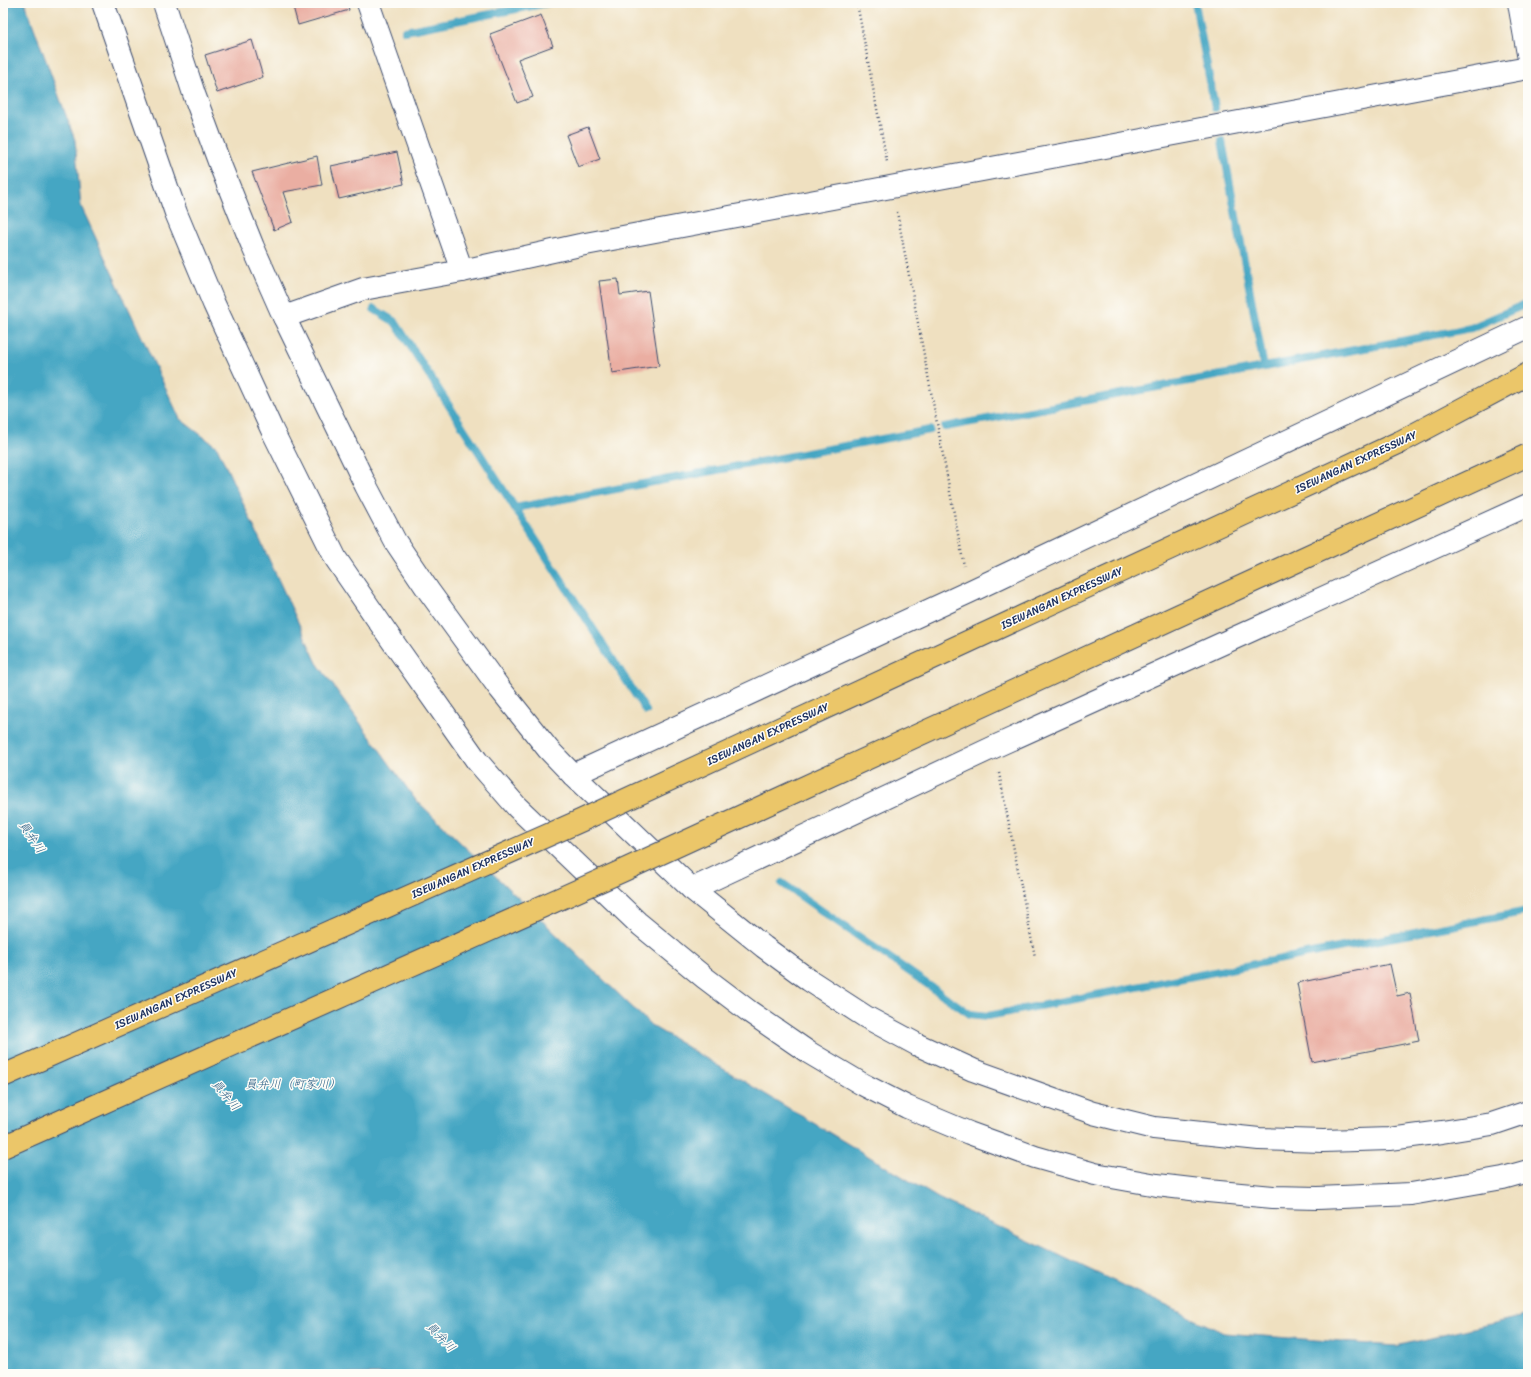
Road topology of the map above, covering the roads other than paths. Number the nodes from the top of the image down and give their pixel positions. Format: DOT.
graph roads {
  1 [pos="103,3"];
  2 [pos="164,3"];
  3 [pos="368,3"];
  4 [pos="1519,3"];
  5 [pos="1528,54"];
  6 [pos="1528,68"];
  7 [pos="462,271"];
  8 [pos="284,317"];
  9 [pos="1528,326"];
  10 [pos="1528,374"];
  11 [pos="1528,383"];
  12 [pos="1400,442"];
  13 [pos="1528,455"];
  14 [pos="1528,505"];
  15 [pos="572,775"];
  16 [pos="692,889"];
  17 [pos="3,1076"];
  18 [pos="1528,1112"];
  19 [pos="3,1147"];
  20 [pos="1528,1171"];
  1 -- 20 [label="street"];
  2 -- 8 [label="street"];
  3 -- 7 [label="street"];
  4 -- 5 [label="street"];
  6 -- 7 [label="street"];
  7 -- 8 [label="street"];
  8 -- 15 [label="street"];
  9 -- 15 [label="street"];
  10 -- 12 [label="highway"];
  11 -- 12 [label="highway, ISEWANGAN EXPRESSWAY"];
  12 -- 17 [label="highway, ISEWANGAN EXPRESSWAY, bridge"];
  13 -- 19 [label="highway, bridge"];
  14 -- 16 [label="street"];
  15 -- 16 [label="street"];
  16 -- 18 [label="street"];
}
